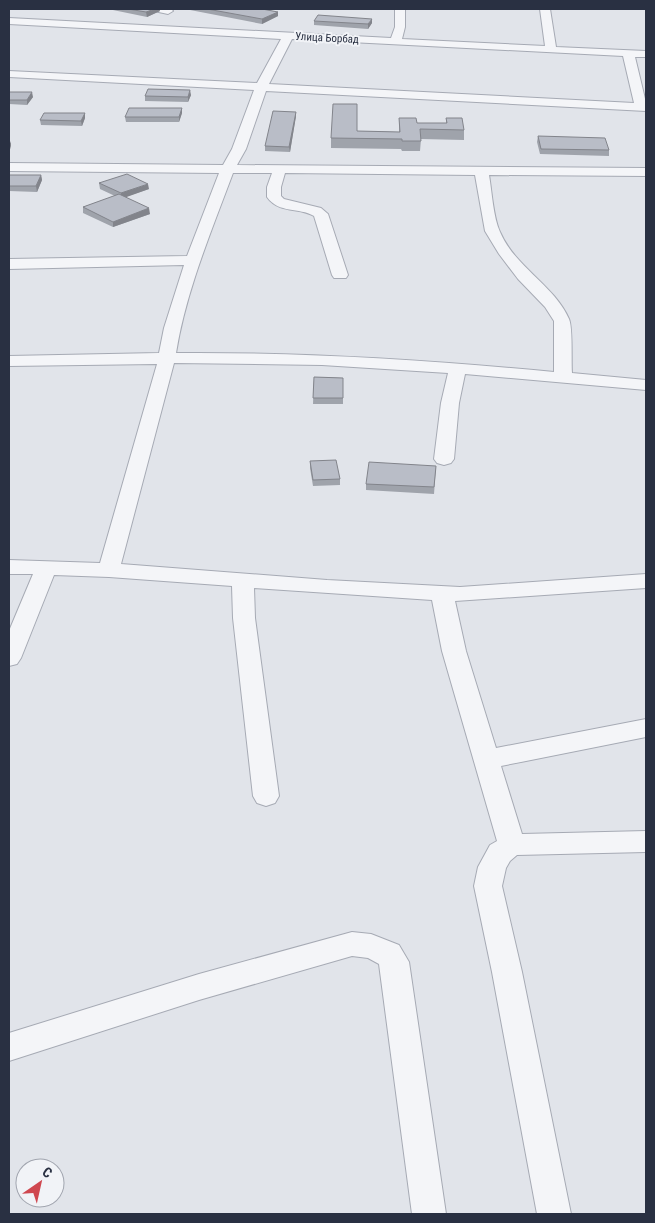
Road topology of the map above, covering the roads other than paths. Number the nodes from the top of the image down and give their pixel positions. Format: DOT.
graph roads {
  1 [pos="400,9"];
  2 [pos="545,9"];
  3 [pos="45,13"];
  4 [pos="9,21"];
  5 [pos="32,22"];
  6 [pos="288,36"];
  7 [pos="395,42"];
  8 [pos="551,49"];
  9 [pos="628,53"];
  10 [pos="646,54"];
  11 [pos="9,74"];
  12 [pos="641,80"];
  13 [pos="261,86"];
  14 [pos="644,107"];
  15 [pos="9,167"];
  16 [pos="228,168"];
  17 [pos="280,168"];
  18 [pos="481,170"];
  19 [pos="646,172"];
  20 [pos="194,260"];
  21 [pos="9,264"];
  22 [pos="340,275"];
  23 [pos="167,358"];
  24 [pos="9,361"];
  25 [pos="458,368"];
  26 [pos="563,378"];
  27 [pos="646,385"];
  28 [pos="444,459"];
  29 [pos="9,567"];
  30 [pos="46,568"];
  31 [pos="109,570"];
  32 [pos="243,580"];
  33 [pos="646,581"];
  34 [pos="442,593"];
  35 [pos="9,658"];
  36 [pos="646,728"];
  37 [pos="487,759"];
  38 [pos="266,796"];
  39 [pos="646,843"];
  40 [pos="512,845"];
  41 [pos="9,1047"];
  42 [pos="429,1214"];
  43 [pos="554,1214"];
  1 -- 7 [label="street"];
  2 -- 8 [label="street"];
  3 -- 5 [label="street"];
  4 -- 5 [label="street, Улица Борбад"];
  5 -- 6 [label="street, Улица Борбад"];
  6 -- 7 [label="street, Улица Борбад"];
  6 -- 13 [label="street"];
  7 -- 8 [label="street, Улица Борбад"];
  8 -- 9 [label="street, Улица Борбад"];
  9 -- 10 [label="street, Улица Борбад"];
  9 -- 12 [label="street"];
  11 -- 13 [label="street"];
  12 -- 14 [label="street"];
  13 -- 14 [label="street"];
  13 -- 16 [label="street"];
  15 -- 16 [label="street"];
  16 -- 17 [label="street"];
  16 -- 20 [label="street"];
  17 -- 18 [label="street"];
  17 -- 22 [label="street"];
  18 -- 19 [label="street"];
  18 -- 26 [label="street"];
  20 -- 21 [label="street"];
  20 -- 23 [label="street"];
  23 -- 24 [label="street"];
  23 -- 25 [label="street"];
  23 -- 31 [label="street"];
  25 -- 26 [label="street"];
  25 -- 28 [label="street"];
  26 -- 27 [label="street"];
  29 -- 30 [label="street"];
  30 -- 31 [label="street"];
  30 -- 35 [label="street"];
  31 -- 32 [label="street"];
  32 -- 34 [label="street"];
  32 -- 38 [label="street"];
  33 -- 34 [label="street"];
  34 -- 37 [label="street"];
  36 -- 37 [label="street"];
  37 -- 40 [label="street"];
  39 -- 40 [label="street"];
  40 -- 43 [label="street"];
  41 -- 42 [label="street"];
}
